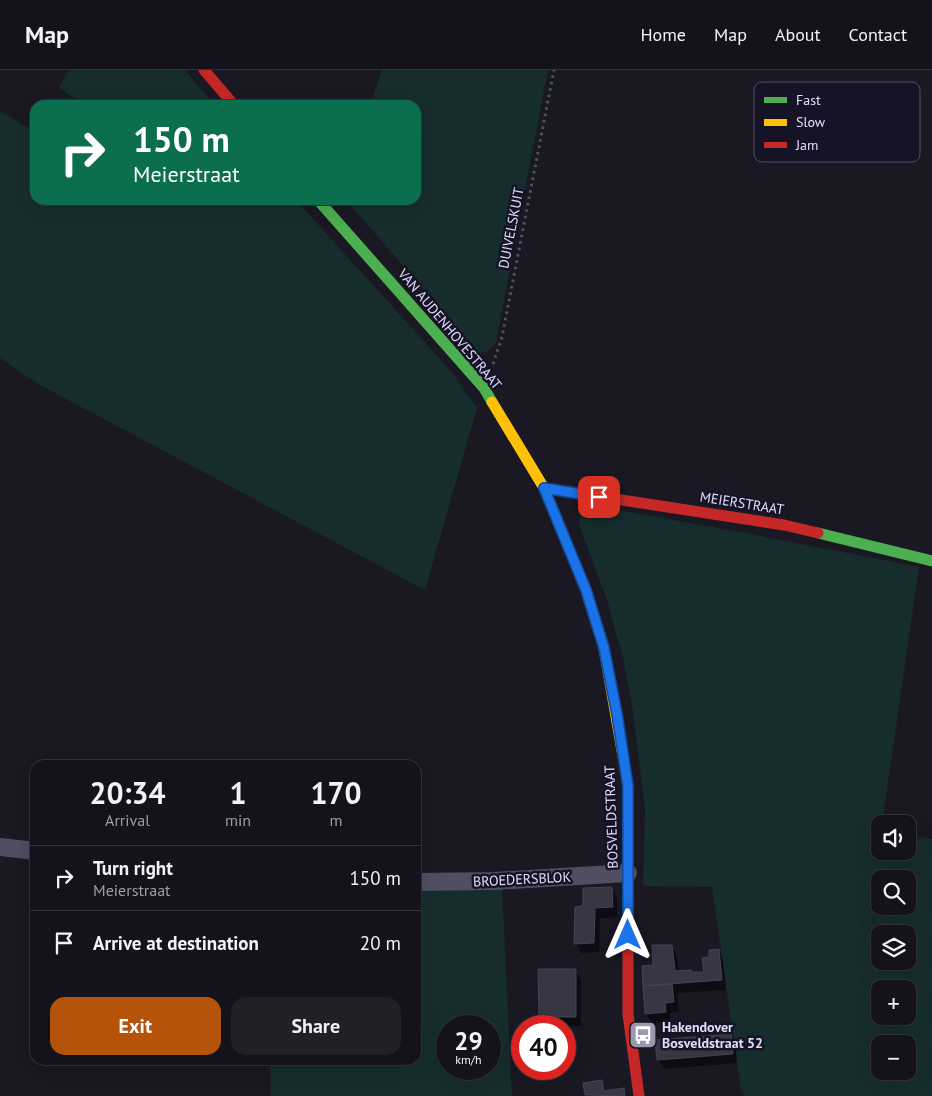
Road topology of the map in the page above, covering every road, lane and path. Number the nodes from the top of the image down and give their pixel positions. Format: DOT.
graph roads {
  1 [pos="204,70"];
  2 [pos="554,70"];
  3 [pos="230,100"];
  4 [pos="322,205"];
  5 [pos="484,388"];
  6 [pos="544,488"];
  7 [pos="932,561"];
  8 [pos="0,847"];
  9 [pos="30,850"];
  10 [pos="628,873"];
  11 [pos="421,882"];
  12 [pos="639,1096"];
  1 -- 3 [label="street"];
  2 -- 5 [label="path, DUIVELSKUIT"];
  4 -- 5 [label="street, VAN AUDENHOVESTRAAT"];
  5 -- 6 [label="street, VAN AUDENHOVESTRAAT"];
  6 -- 7 [label="street, MEIERSTRAAT"];
  6 -- 10 [label="street, BOSVELDSTRAAT"];
  8 -- 9 [label="street"];
  10 -- 11 [label="street, BROEDERSBLOK"];
  10 -- 12 [label="street, BOSVELDSTRAAT"];
}
